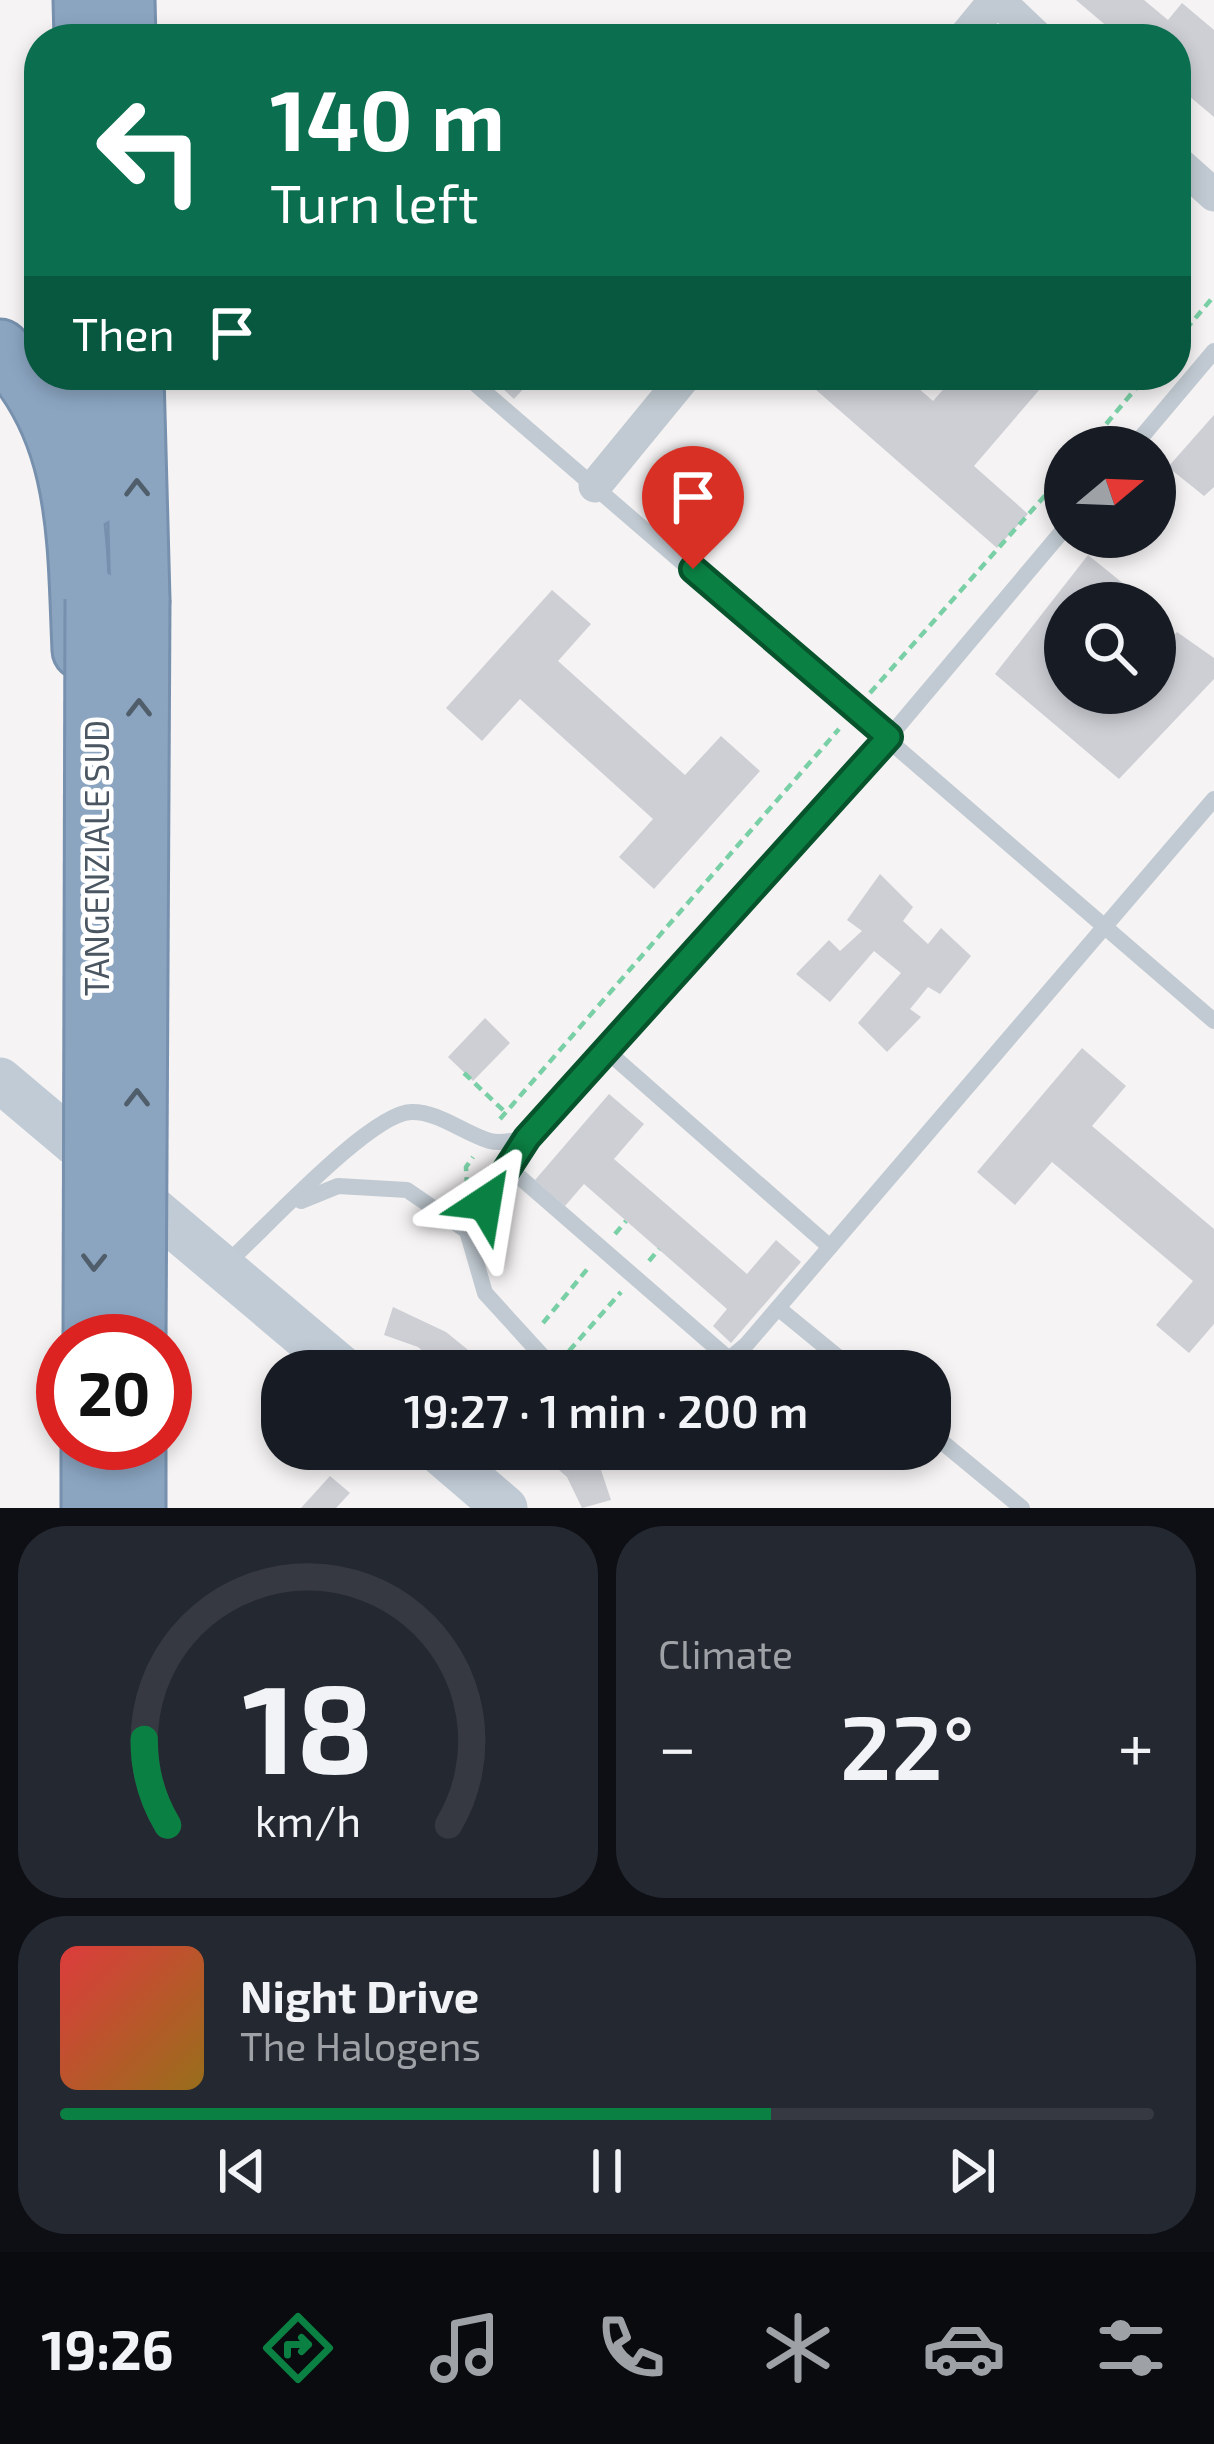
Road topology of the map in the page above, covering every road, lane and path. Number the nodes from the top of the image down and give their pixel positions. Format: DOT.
graph roads {
  1 [pos="996,0"];
  2 [pos="976,24"];
  3 [pos="1022,24"];
  4 [pos="1191,174"];
  5 [pos="1214,195"];
  6 [pos="1214,296"];
  7 [pos="1191,323"];
  8 [pos="0,349"];
  9 [pos="1214,350"];
  10 [pos="1191,378"];
  11 [pos="24,382"];
  12 [pos="30,390"];
  13 [pos="92,390"];
  14 [pos="132,390"];
  15 [pos="483,390"];
  16 [pos="674,390"];
  17 [pos="1135,390"];
  18 [pos="1181,390"];
  19 [pos="1105,426"];
  20 [pos="1151,426"];
  21 [pos="595,486"];
  22 [pos="1044,552"];
  23 [pos="105,600"];
  24 [pos="889,737"];
  25 [pos="1214,799"];
  26 [pos="1106,926"];
  27 [pos="1214,1022"];
  28 [pos="608,1052"];
  29 [pos="464,1073"];
  30 [pos="0,1080"];
  31 [pos="506,1113"];
  32 [pos="527,1138"];
  33 [pos="508,1167"];
  34 [pos="294,1204"];
  35 [pos="626,1221"];
  36 [pos="467,1231"];
  37 [pos="830,1247"];
  38 [pos="659,1249"];
  39 [pos="603,1250"];
  40 [pos="224,1266"];
  41 [pos="635,1277"];
  42 [pos="778,1308"];
  43 [pos="93,1314"];
  44 [pos="135,1314"];
  45 [pos="528,1341"];
  46 [pos="321,1350"];
  47 [pos="536,1350"];
  48 [pos="572,1350"];
  49 [pos="707,1350"];
  50 [pos="737,1350"];
  51 [pos="829,1350"];
  52 [pos="951,1449"];
  53 [pos="92,1470"];
  54 [pos="136,1470"];
  55 [pos="461,1470"];
  56 [pos="91,1508"];
  57 [pos="136,1508"];
  58 [pos="505,1508"];
  59 [pos="1022,1508"];
  1 -- 2 [label="street"];
  1 -- 3 [label="street"];
  4 -- 5 [label="street"];
  6 -- 7 [label="path"];
  8 -- 11 [label="highway"];
  9 -- 10 [label="lane"];
  12 -- 23 [label="highway"];
  13 -- 23 [label="highway, TANGENZIALE SUD"];
  23 -- 14 [label="highway, TANGENZIALE SUD, one-way"];
  15 -- 21 [label="lane"];
  16 -- 21 [label="street"];
  17 -- 19 [label="path"];
  18 -- 20 [label="lane"];
  21 -- 24 [label="lane"];
  22 -- 24 [label="lane"];
  23 -- 43 [label="highway, TANGENZIALE SUD, one-way, bridge"];
  44 -- 23 [label="highway, TANGENZIALE SUD, one-way, bridge"];
  24 -- 26 [label="lane"];
  24 -- 28 [label="lane"];
  25 -- 26 [label="lane"];
  26 -- 27 [label="lane"];
  26 -- 37 [label="lane"];
  28 -- 32 [label="lane"];
  28 -- 37 [label="lane"];
  29 -- 31 [label="path"];
  30 -- 40 [label="main road"];
  32 -- 33 [label="lane"];
  32 -- 34 [label="lane"];
  33 -- 36 [label="lane"];
  33 -- 39 [label="lane"];
  34 -- 36 [label="lane"];
  34 -- 40 [label="lane"];
  35 -- 39 [label="path"];
  36 -- 45 [label="lane"];
  37 -- 42 [label="lane"];
  38 -- 41 [label="path"];
  39 -- 41 [label="lane"];
  39 -- 45 [label="path"];
  40 -- 46 [label="main road"];
  41 -- 48 [label="path"];
  41 -- 49 [label="lane"];
  42 -- 50 [label="lane"];
  42 -- 51 [label="lane"];
  45 -- 47 [label="lane"];
  52 -- 59 [label="lane"];
  53 -- 56 [label="highway"];
  54 -- 57 [label="highway"];
  55 -- 58 [label="main road"];
}
